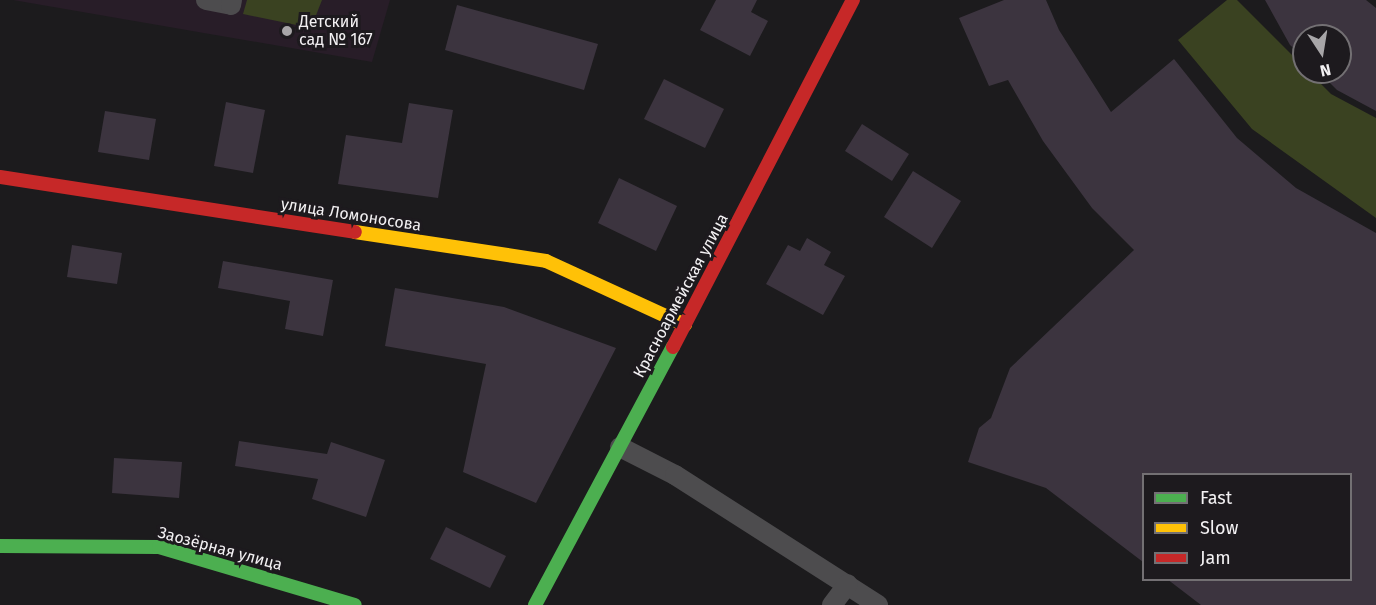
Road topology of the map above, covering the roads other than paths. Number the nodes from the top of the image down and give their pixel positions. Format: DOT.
graph roads {
  1 [pos="206,0"];
  2 [pos="232,0"];
  3 [pos="853,0"];
  4 [pos="0,177"];
  5 [pos="686,326"];
  6 [pos="620,447"];
  7 [pos="0,546"];
  8 [pos="848,584"];
  9 [pos="356,605"];
  10 [pos="535,605"];
  11 [pos="832,605"];
  12 [pos="878,605"];
  1 -- 2 [label="lane"];
  3 -- 5 [label="street, Красноармейская улица"];
  4 -- 5 [label="street, улица Ломоносова"];
  5 -- 6 [label="street, Красноармейская улица"];
  6 -- 8 [label="lane"];
  6 -- 10 [label="street, Красноармейская улица"];
  7 -- 9 [label="street, Заозёрная улица"];
  8 -- 11 [label="lane"];
  8 -- 12 [label="lane"];
}
